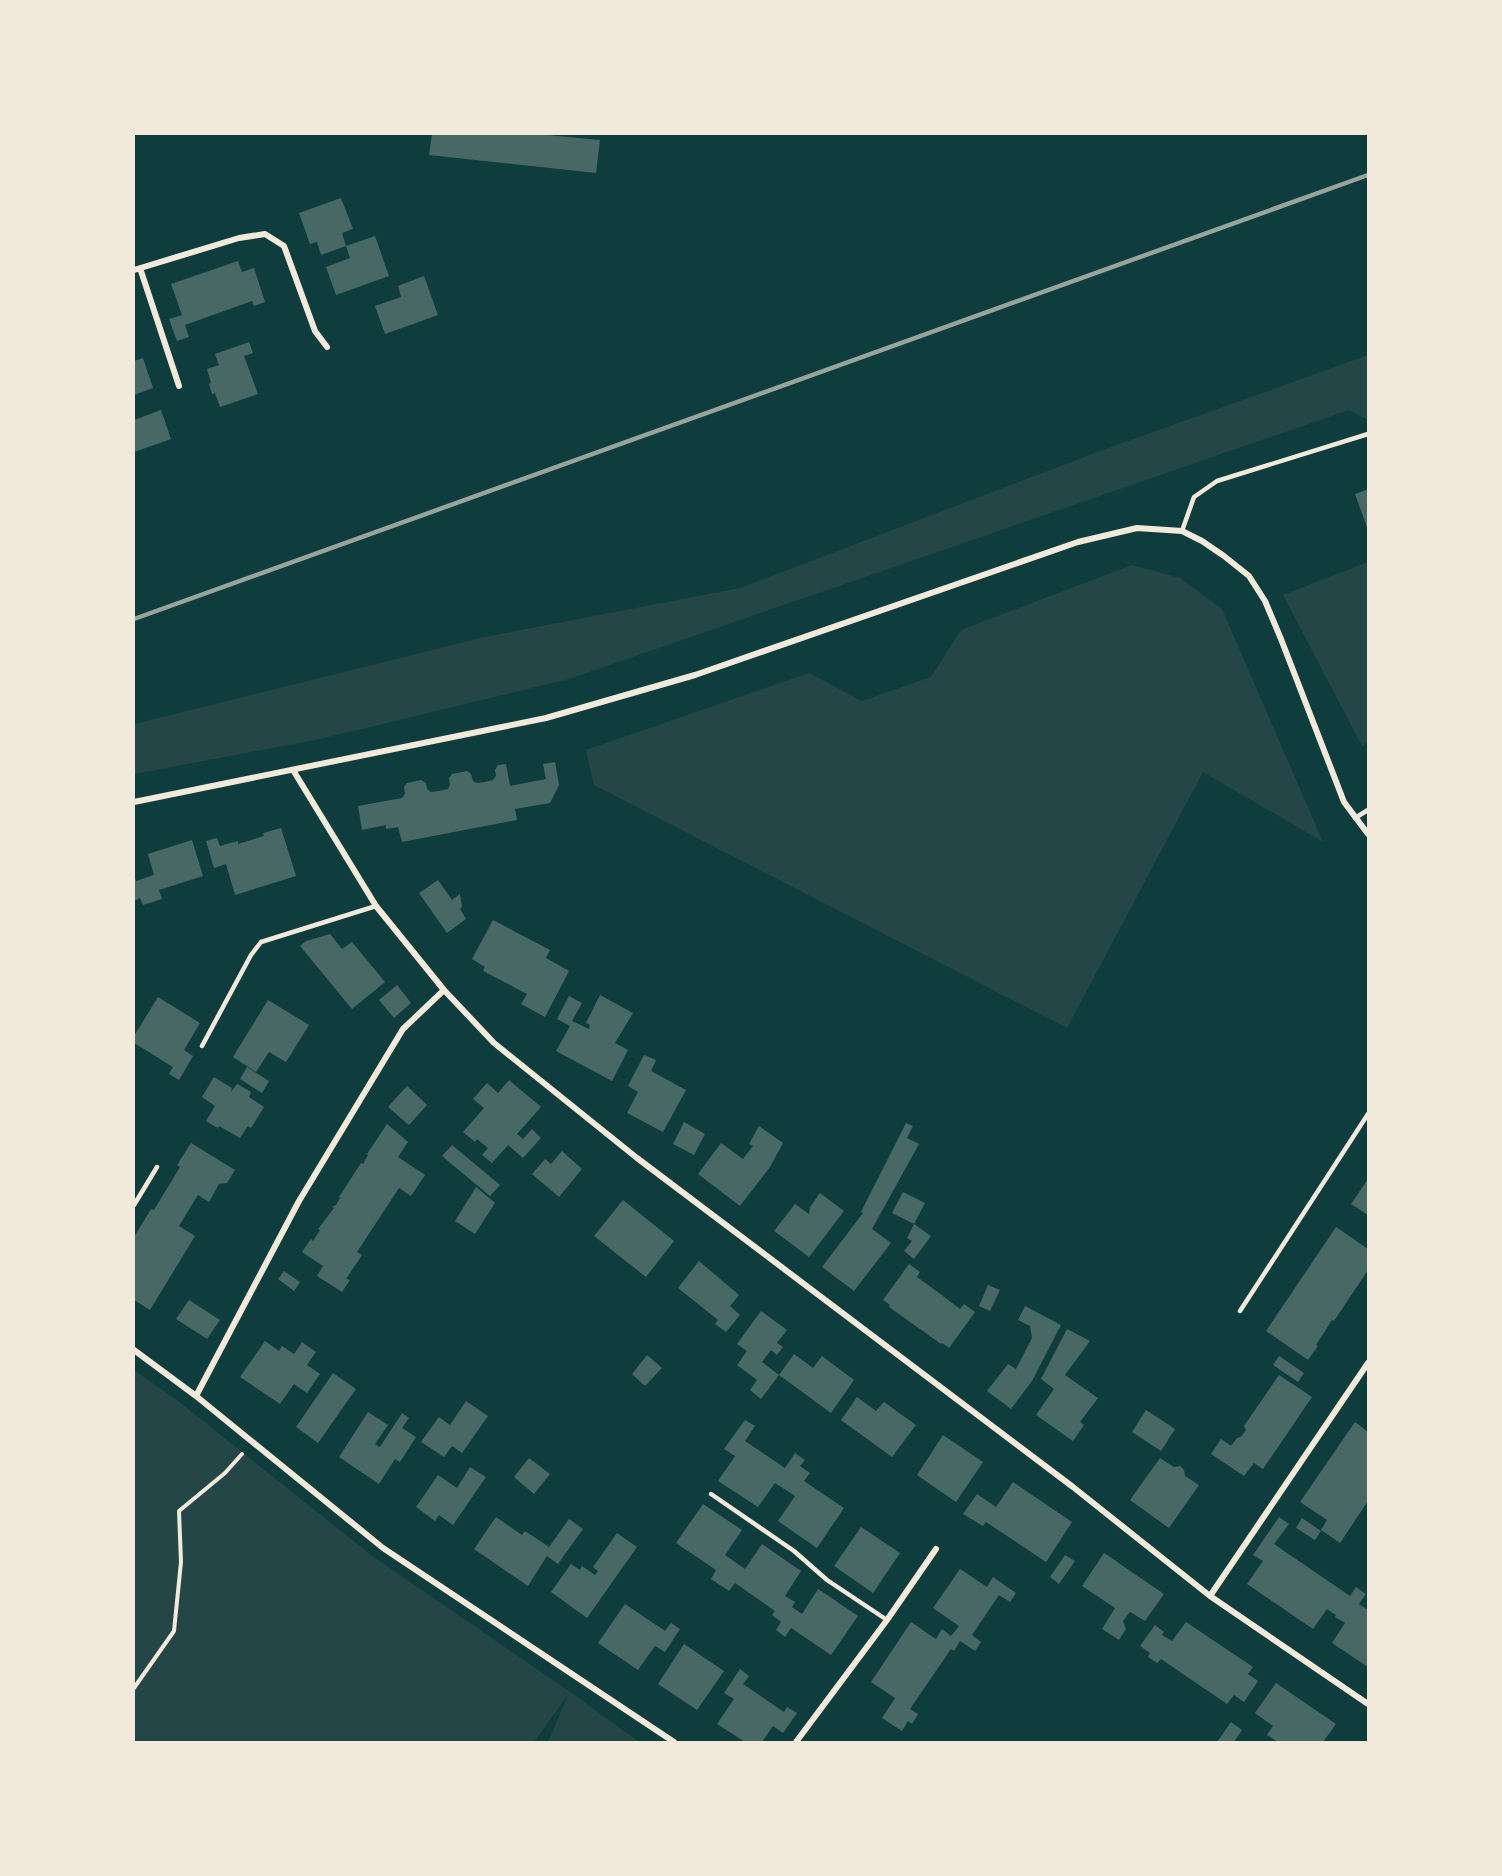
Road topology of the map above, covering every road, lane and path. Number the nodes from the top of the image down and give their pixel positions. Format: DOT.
graph roads {
  1 [pos="137,269"];
  2 [pos="327,348"];
  3 [pos="179,386"];
  4 [pos="1368,434"];
  5 [pos="1182,531"];
  6 [pos="293,770"];
  7 [pos="134,802"];
  8 [pos="1368,810"];
  9 [pos="1355,818"];
  10 [pos="1368,834"];
  11 [pos="376,906"];
  12 [pos="444,990"];
  13 [pos="202,1046"];
  14 [pos="1368,1114"];
  15 [pos="158,1167"];
  16 [pos="134,1205"];
  17 [pos="1240,1311"];
  18 [pos="134,1350"];
  19 [pos="1368,1363"];
  20 [pos="196,1396"];
  21 [pos="253,1442"];
  22 [pos="711,1494"];
  23 [pos="936,1549"];
  24 [pos="1210,1596"];
  25 [pos="887,1620"];
  26 [pos="134,1688"];
  27 [pos="1368,1704"];
  28 [pos="674,1743"];
  29 [pos="796,1743"];
  1 -- 2 [label="street"];
  1 -- 3 [label="street"];
  4 -- 5 [label="lane"];
  5 -- 6 [label="street"];
  5 -- 9 [label="street"];
  6 -- 7 [label="street"];
  6 -- 11 [label="street"];
  8 -- 9 [label="lane"];
  9 -- 10 [label="street"];
  11 -- 12 [label="street"];
  11 -- 13 [label="lane"];
  12 -- 20 [label="street"];
  12 -- 24 [label="street"];
  14 -- 17 [label="lane"];
  15 -- 16 [label="lane"];
  18 -- 20 [label="street"];
  19 -- 24 [label="street"];
  20 -- 21 [label="street"];
  21 -- 26 [label="path"];
  21 -- 28 [label="street"];
  22 -- 25 [label="lane"];
  23 -- 25 [label="street"];
  24 -- 27 [label="street"];
  25 -- 29 [label="street"];
}
